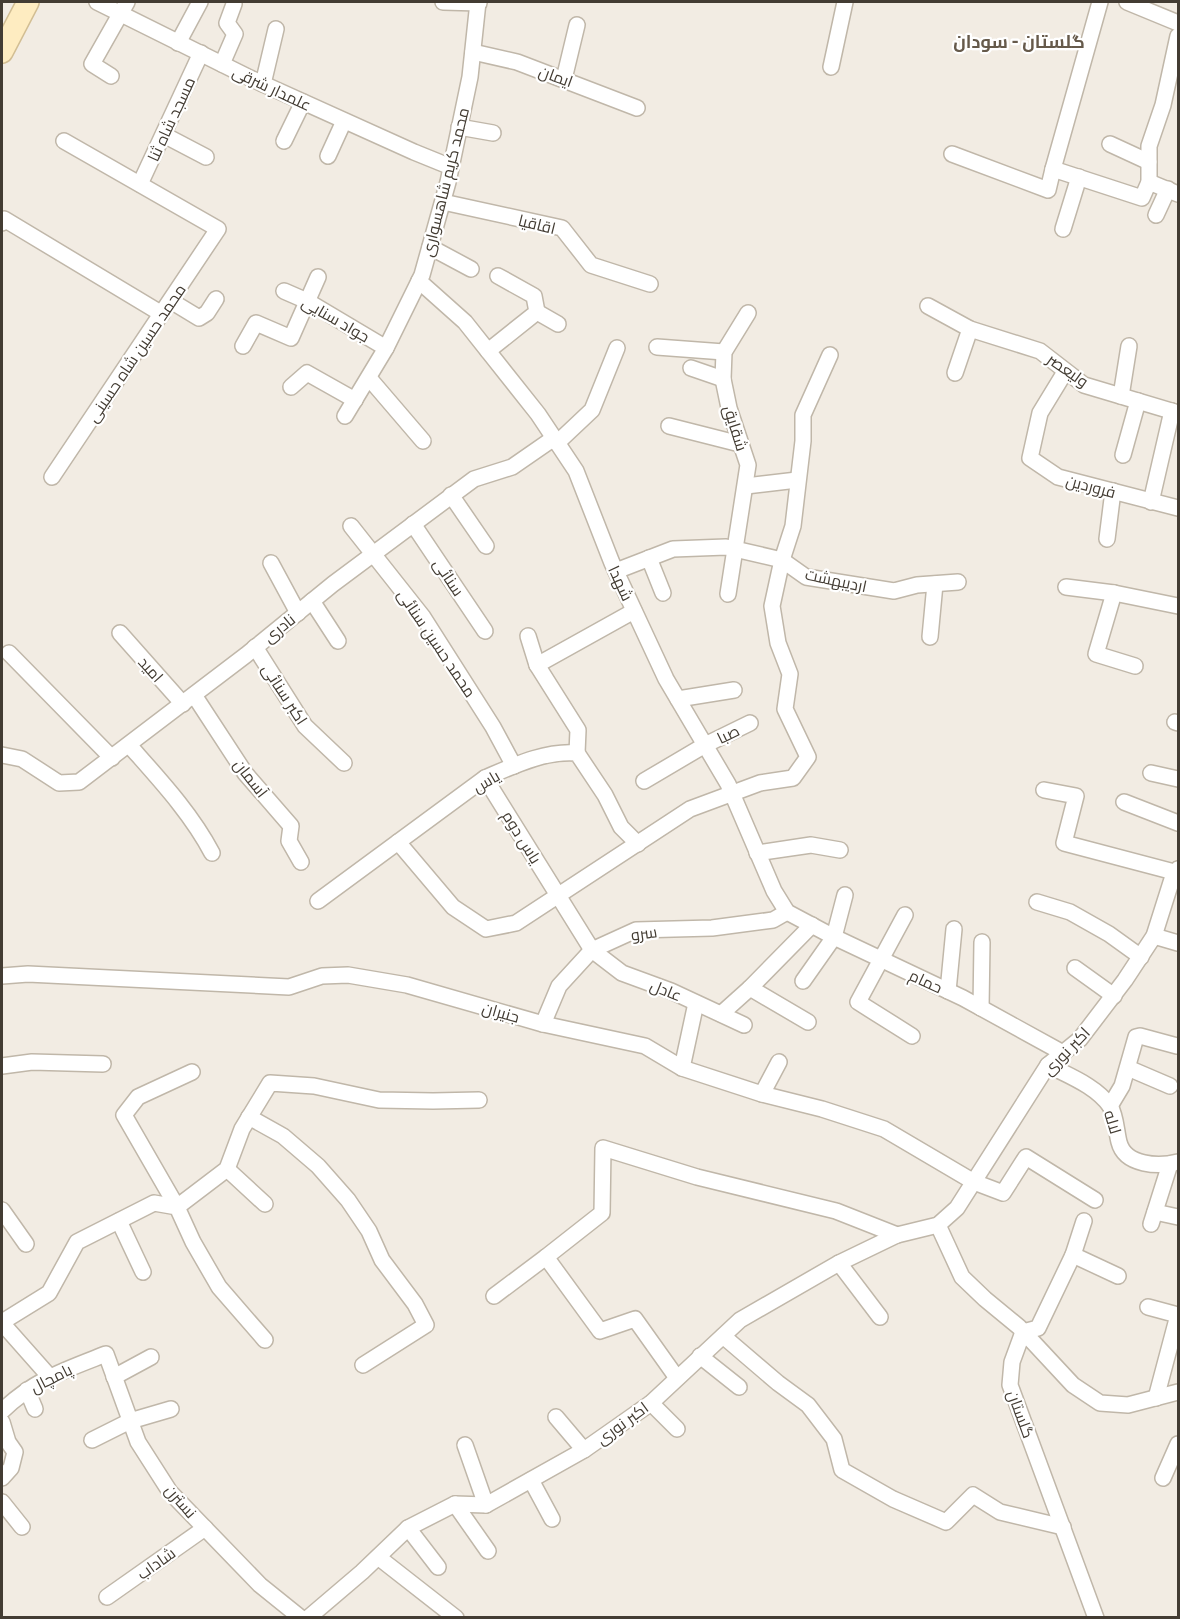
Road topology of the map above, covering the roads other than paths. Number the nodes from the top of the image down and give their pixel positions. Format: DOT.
graph roads {
  1 [pos="12,2"];
  2 [pos="28,2"];
  3 [pos="97,2"];
  4 [pos="200,2"];
  5 [pos="443,2"];
  6 [pos="478,2"];
  7 [pos="845,2"];
  8 [pos="1100,2"];
  9 [pos="1127,2"];
  10 [pos="234,4"];
  11 [pos="124,7"];
  12 [pos="1179,23"];
  13 [pos="2,24"];
  14 [pos="577,25"];
  15 [pos="276,29"];
  16 [pos="1179,36"];
  17 [pos="178,44"];
  18 [pos="2,52"];
  19 [pos="473,52"];
  20 [pos="201,53"];
  21 [pos="222,64"];
  22 [pos="831,67"];
  23 [pos="111,76"];
  24 [pos="564,79"];
  25 [pos="263,84"];
  26 [pos="303,102"];
  27 [pos="637,108"];
  28 [pos="344,121"];
  29 [pos="459,127"];
  30 [pos="493,133"];
  31 [pos="164,135"];
  32 [pos="64,141"];
  33 [pos="284,141"];
  34 [pos="1110,144"];
  35 [pos="952,154"];
  36 [pos="328,156"];
  37 [pos="206,157"];
  38 [pos="1149,162"];
  39 [pos="451,167"];
  40 [pos="1053,169"];
  41 [pos="1079,177"];
  42 [pos="1149,182"];
  43 [pos="140,184"];
  44 [pos="1173,192"];
  45 [pos="443,202"];
  46 [pos="1156,215"];
  47 [pos="2,223"];
  48 [pos="1063,230"];
  49 [pos="430,247"];
  50 [pos="471,269"];
  51 [pos="498,276"];
  52 [pos="318,277"];
  53 [pos="419,281"];
  54 [pos="650,284"];
  55 [pos="284,291"];
  56 [pos="216,299"];
  57 [pos="171,301"];
  58 [pos="307,301"];
  59 [pos="928,306"];
  60 [pos="537,312"];
  61 [pos="748,313"];
  62 [pos="162,314"];
  63 [pos="558,324"];
  64 [pos="970,329"];
  65 [pos="243,346"];
  66 [pos="1129,346"];
  67 [pos="657,347"];
  68 [pos="386,348"];
  69 [pos="617,348"];
  70 [pos="488,351"];
  71 [pos="724,352"];
  72 [pos="830,355"];
  73 [pos="691,368"];
  74 [pos="1065,372"];
  75 [pos="956,373"];
  76 [pos="369,378"];
  77 [pos="723,380"];
  78 [pos="291,387"];
  79 [pos="1121,396"];
  80 [pos="355,400"];
  81 [pos="1138,401"];
  82 [pos="1175,412"];
  83 [pos="345,416"];
  84 [pos="669,426"];
  85 [pos="555,440"];
  86 [pos="423,441"];
  87 [pos="741,444"];
  88 [pos="1124,455"];
  89 [pos="52,477"];
  90 [pos="797,480"];
  91 [pos="746,486"];
  92 [pos="1113,491"];
  93 [pos="452,495"];
  94 [pos="1151,502"];
  95 [pos="1179,508"];
  96 [pos="413,524"];
  97 [pos="351,526"];
  98 [pos="1107,539"];
  99 [pos="486,546"];
  100 [pos="735,548"];
  101 [pos="374,553"];
  102 [pos="649,558"];
  103 [pos="782,560"];
  104 [pos="271,563"];
  105 [pos="616,571"];
  106 [pos="958,582"];
  107 [pos="935,584"];
  108 [pos="1066,587"];
  109 [pos="663,593"];
  110 [pos="1114,593"];
  111 [pos="728,594"];
  112 [pos="312,601"];
  113 [pos="1179,606"];
  114 [pos="634,611"];
  115 [pos="298,613"];
  116 [pos="485,631"];
  117 [pos="120,633"];
  118 [pos="528,636"];
  119 [pos="930,637"];
  120 [pos="338,641"];
  121 [pos="255,647"];
  122 [pos="9,653"];
  123 [pos="537,665"];
  124 [pos="1135,666"];
  125 [pos="734,690"];
  126 [pos="188,699"];
  127 [pos="678,699"];
  128 [pos="750,723"];
  129 [pos="129,745"];
  130 [pos="705,745"];
  131 [pos="577,753"];
  132 [pos="2,755"];
  133 [pos="112,758"];
  134 [pos="344,763"];
  135 [pos="514,766"];
  136 [pos="1150,773"];
  137 [pos="485,778"];
  138 [pos="1179,779"];
  139 [pos="644,781"];
  140 [pos="1044,790"];
  141 [pos="732,793"];
  142 [pos="1124,801"];
  143 [pos="1179,823"];
  144 [pos="398,842"];
  145 [pos="638,844"];
  146 [pos="840,850"];
  147 [pos="212,853"];
  148 [pos="757,853"];
  149 [pos="301,862"];
  150 [pos="1178,872"];
  151 [pos="558,895"];
  152 [pos="845,895"];
  153 [pos="318,901"];
  154 [pos="1037,902"];
  155 [pos="788,912"];
  156 [pos="905,915"];
  157 [pos="812,925"];
  158 [pos="954,929"];
  159 [pos="1154,936"];
  160 [pos="834,937"];
  161 [pos="982,942"];
  162 [pos="1179,943"];
  163 [pos="592,950"];
  164 [pos="1141,957"];
  165 [pos="882,960"];
  166 [pos="1075,968"];
  167 [pos="2,976"];
  168 [pos="803,981"];
  169 [pos="750,988"];
  170 [pos="948,991"];
  171 [pos="1113,996"];
  172 [pos="696,1003"];
  173 [pos="981,1008"];
  174 [pos="721,1014"];
  175 [pos="808,1022"];
  176 [pos="543,1024"];
  177 [pos="744,1025"];
  178 [pos="912,1036"];
  179 [pos="1177,1046"];
  180 [pos="1063,1053"];
  181 [pos="779,1062"];
  182 [pos="103,1064"];
  183 [pos="2,1065"];
  184 [pos="1048,1065"];
  185 [pos="682,1068"];
  186 [pos="1128,1068"];
  187 [pos="192,1072"];
  188 [pos="1170,1086"];
  189 [pos="762,1094"];
  190 [pos="479,1100"];
  191 [pos="1110,1106"];
  192 [pos="249,1118"];
  193 [pos="1174,1163"];
  194 [pos="228,1169"];
  195 [pos="974,1182"];
  196 [pos="1095,1200"];
  197 [pos="265,1204"];
  198 [pos="177,1207"];
  199 [pos="2,1210"];
  200 [pos="1179,1217"];
  201 [pos="119,1221"];
  202 [pos="1084,1221"];
  203 [pos="938,1225"];
  204 [pos="897,1235"];
  205 [pos="26,1244"];
  206 [pos="1073,1255"];
  207 [pos="546,1257"];
  208 [pos="839,1263"];
  209 [pos="143,1272"];
  210 [pos="1118,1276"];
  211 [pos="494,1296"];
  212 [pos="1148,1307"];
  213 [pos="880,1317"];
  214 [pos="2,1323"];
  215 [pos="1023,1332"];
  216 [pos="723,1336"];
  217 [pos="265,1340"];
  218 [pos="106,1354"];
  219 [pos="700,1356"];
  220 [pos="151,1357"];
  221 [pos="363,1365"];
  222 [pos="49,1376"];
  223 [pos="114,1377"];
  224 [pos="677,1378"];
  225 [pos="740,1387"];
  226 [pos="27,1390"];
  227 [pos="1179,1392"];
  228 [pos="1156,1398"];
  229 [pos="651,1402"];
  230 [pos="35,1409"];
  231 [pos="171,1409"];
  232 [pos="2,1412"];
  233 [pos="556,1417"];
  234 [pos="130,1421"];
  235 [pos="2,1422"];
  236 [pos="677,1429"];
  237 [pos="92,1440"];
  238 [pos="465,1444"];
  239 [pos="1179,1444"];
  240 [pos="584,1450"];
  241 [pos="2,1478"];
  242 [pos="1163,1478"];
  243 [pos="531,1480"];
  244 [pos="2,1502"];
  245 [pos="455,1504"];
  246 [pos="486,1504"];
  247 [pos="552,1519"];
  248 [pos="22,1527"];
  249 [pos="1063,1527"];
  250 [pos="205,1528"];
  251 [pos="408,1528"];
  252 [pos="488,1551"];
  253 [pos="378,1557"];
  254 [pos="438,1567"];
  255 [pos="107,1597"];
  256 [pos="301,1617"];
  257 [pos="308,1617"];
  258 [pos="456,1617"];
  259 [pos="1096,1617"];
  1 -- 13 [label="main road"];
  2 -- 18 [label="main road"];
  3 -- 11 [label="street, علمدار شرقی"];
  4 -- 17 [label="street"];
  5 -- 6 [label="street"];
  6 -- 19 [label="street, محمد کریم شاهسواری"];
  7 -- 22 [label="street"];
  8 -- 40 [label="street"];
  9 -- 12 [label="street"];
  10 -- 21 [label="street"];
  11 -- 17 [label="street, علمدار شرقی"];
  11 -- 23 [label="street"];
  14 -- 24 [label="street"];
  15 -- 25 [label="street"];
  16 -- 38 [label="street"];
  17 -- 20 [label="street, علمدار شرقی"];
  19 -- 24 [label="street, ایمان"];
  19 -- 29 [label="street, محمد کریم شاهسواری"];
  20 -- 21 [label="street, علمدار شرقی"];
  20 -- 31 [label="street, مسجد شاه ثنا"];
  21 -- 25 [label="street, علمدار شرقی"];
  24 -- 27 [label="street, ایمان"];
  25 -- 26 [label="street, علمدار شرقی"];
  26 -- 28 [label="street, علمدار شرقی"];
  26 -- 33 [label="street"];
  28 -- 36 [label="street"];
  28 -- 39 [label="street, علمدار شرقی"];
  29 -- 30 [label="street"];
  29 -- 39 [label="street, محمد کریم شاهسواری"];
  31 -- 37 [label="street"];
  31 -- 43 [label="street, مسجد شاه ثنا"];
  32 -- 43 [label="street"];
  34 -- 38 [label="street"];
  35 -- 40 [label="street"];
  38 -- 42 [label="street"];
  39 -- 45 [label="street, محمد کریم شاهسواری"];
  40 -- 41 [label="street"];
  41 -- 42 [label="street"];
  41 -- 48 [label="street"];
  42 -- 44 [label="street"];
  43 -- 57 [label="street, محمد حسین شاه حسینی"];
  44 -- 46 [label="street"];
  45 -- 49 [label="street, محمد کریم شاهسواری"];
  45 -- 54 [label="street, اقاقیا"];
  47 -- 62 [label="street"];
  49 -- 50 [label="street"];
  49 -- 53 [label="street, محمد کریم شاهسواری"];
  51 -- 60 [label="street"];
  52 -- 58 [label="street"];
  53 -- 68 [label="street, محمد کریم شاهسواری"];
  53 -- 70 [label="street, شهدا"];
  55 -- 58 [label="street, جواد سنایی"];
  56 -- 57 [label="street"];
  57 -- 62 [label="street, محمد حسین شاه حسینی"];
  58 -- 65 [label="street"];
  58 -- 68 [label="street, جواد سنایی"];
  59 -- 64 [label="street, ولیعصر"];
  60 -- 63 [label="street"];
  60 -- 70 [label="street"];
  61 -- 71 [label="street, شقایق"];
  62 -- 89 [label="street, محمد حسین شاه حسینی"];
  64 -- 74 [label="street, ولیعصر"];
  64 -- 75 [label="street"];
  66 -- 79 [label="street"];
  67 -- 71 [label="street"];
  68 -- 76 [label="street, محمد کریم شاهسواری"];
  69 -- 85 [label="street, نادری"];
  70 -- 85 [label="street, شهدا"];
  71 -- 77 [label="street, شقایق"];
  72 -- 90 [label="street"];
  73 -- 77 [label="street"];
  74 -- 79 [label="street, ولیعصر"];
  74 -- 92 [label="street, فروردین"];
  76 -- 80 [label="street, محمد کریم شاهسواری"];
  76 -- 86 [label="street"];
  77 -- 87 [label="street, شقایق"];
  78 -- 80 [label="street"];
  79 -- 81 [label="street, ولیعصر"];
  80 -- 83 [label="street, محمد کریم شاهسواری"];
  81 -- 82 [label="street, ولیعصر"];
  81 -- 88 [label="street"];
  82 -- 94 [label="street"];
  84 -- 87 [label="street"];
  85 -- 93 [label="street, نادری"];
  85 -- 105 [label="street, شهدا"];
  87 -- 91 [label="street, شقایق"];
  90 -- 91 [label="street"];
  90 -- 103 [label="street"];
  91 -- 100 [label="street, شقایق"];
  92 -- 94 [label="street, فروردین"];
  92 -- 98 [label="street"];
  93 -- 96 [label="street, نادری"];
  93 -- 99 [label="street"];
  94 -- 95 [label="street, فروردین"];
  96 -- 101 [label="street, نادری"];
  96 -- 116 [label="street, سنائی"];
  97 -- 101 [label="street, محمد حسین سنائی"];
  100 -- 102 [label="street, اردیبهشت"];
  100 -- 103 [label="street, اردیبهشت"];
  100 -- 111 [label="street, شقایق"];
  101 -- 112 [label="street, نادری"];
  101 -- 135 [label="street, محمد حسین سنائی"];
  102 -- 105 [label="street, اردیبهشت"];
  102 -- 109 [label="street"];
  103 -- 107 [label="street, اردیبهشت"];
  103 -- 141 [label="street"];
  104 -- 115 [label="street"];
  105 -- 114 [label="street, شهدا"];
  106 -- 107 [label="street, اردیبهشت"];
  107 -- 119 [label="street"];
  108 -- 110 [label="street"];
  110 -- 113 [label="street"];
  110 -- 124 [label="street"];
  112 -- 115 [label="street, نادری"];
  112 -- 120 [label="street"];
  114 -- 123 [label="street"];
  114 -- 127 [label="street, شهدا"];
  115 -- 121 [label="street, نادری"];
  117 -- 126 [label="street, امید"];
  118 -- 123 [label="street"];
  121 -- 126 [label="street, نادری"];
  121 -- 134 [label="street, اکبر سنائی"];
  122 -- 133 [label="street"];
  123 -- 131 [label="street"];
  125 -- 127 [label="street"];
  126 -- 129 [label="street, نادری"];
  126 -- 149 [label="street, آسمان"];
  127 -- 130 [label="street, شهدا"];
  128 -- 130 [label="street, صبا"];
  129 -- 133 [label="street, نادری"];
  129 -- 147 [label="street"];
  130 -- 139 [label="street, صبا"];
  130 -- 141 [label="street, شهدا"];
  131 -- 135 [label="street, یاس"];
  131 -- 145 [label="street"];
  132 -- 133 [label="street, نادری"];
  135 -- 137 [label="street, یاس"];
  136 -- 138 [label="street"];
  137 -- 144 [label="street, یاس"];
  137 -- 151 [label="street, یاس دوم"];
  140 -- 150 [label="street"];
  141 -- 145 [label="street"];
  141 -- 148 [label="street, شهدا"];
  142 -- 143 [label="street"];
  144 -- 151 [label="street"];
  144 -- 153 [label="street, یاس"];
  145 -- 151 [label="street"];
  146 -- 148 [label="street"];
  148 -- 155 [label="street, شهدا"];
  150 -- 159 [label="street, اکبر نوری"];
  151 -- 163 [label="street, یاس دوم"];
  152 -- 160 [label="street"];
  154 -- 164 [label="street"];
  155 -- 157 [label="street, حمام"];
  155 -- 163 [label="street, سرو"];
  156 -- 165 [label="street"];
  157 -- 160 [label="street, حمام"];
  157 -- 169 [label="street"];
  158 -- 170 [label="street"];
  159 -- 162 [label="street"];
  159 -- 164 [label="street, اکبر نوری"];
  160 -- 165 [label="street, حمام"];
  160 -- 168 [label="street"];
  161 -- 173 [label="street"];
  163 -- 172 [label="street, عادل"];
  163 -- 176 [label="street, سرو"];
  164 -- 171 [label="street, اکبر نوری"];
  165 -- 170 [label="street, حمام"];
  165 -- 178 [label="street"];
  166 -- 171 [label="street"];
  167 -- 176 [label="street, جنیران"];
  169 -- 174 [label="street"];
  169 -- 175 [label="street"];
  170 -- 173 [label="street, حمام"];
  171 -- 180 [label="street, اکبر نوری"];
  172 -- 174 [label="street, عادل"];
  172 -- 185 [label="street"];
  173 -- 180 [label="street, حمام"];
  174 -- 177 [label="street, عادل"];
  176 -- 185 [label="street, جنیران"];
  179 -- 186 [label="street"];
  180 -- 184 [label="street, اکبر نوری"];
  181 -- 189 [label="street"];
  182 -- 183 [label="street"];
  184 -- 191 [label="street, لاله"];
  184 -- 195 [label="street, اکبر نوری"];
  185 -- 189 [label="street, جنیران"];
  186 -- 188 [label="street"];
  186 -- 191 [label="street"];
  187 -- 198 [label="street"];
  189 -- 195 [label="street, جنیران"];
  190 -- 192 [label="street"];
  191 -- 193 [label="street, لاله"];
  192 -- 194 [label="street"];
  192 -- 221 [label="street"];
  193 -- 200 [label="street"];
  194 -- 197 [label="street"];
  194 -- 198 [label="street"];
  195 -- 196 [label="street, جنیران"];
  195 -- 203 [label="street, اکبر نوری"];
  198 -- 201 [label="street"];
  198 -- 217 [label="street"];
  199 -- 205 [label="street"];
  201 -- 209 [label="street"];
  201 -- 214 [label="street"];
  202 -- 206 [label="street"];
  203 -- 204 [label="street, اکبر نوری"];
  203 -- 215 [label="street"];
  204 -- 207 [label="street"];
  204 -- 208 [label="street, اکبر نوری"];
  206 -- 210 [label="street"];
  206 -- 215 [label="street"];
  207 -- 211 [label="street"];
  207 -- 224 [label="street"];
  208 -- 213 [label="street"];
  208 -- 216 [label="street, اکبر نوری"];
  212 -- 228 [label="street"];
  214 -- 222 [label="street"];
  215 -- 228 [label="street"];
  215 -- 249 [label="street, گلستان"];
  216 -- 219 [label="street, اکبر نوری"];
  216 -- 249 [label="street"];
  218 -- 222 [label="street, پامچال"];
  218 -- 223 [label="street, نسترن"];
  219 -- 224 [label="street, اکبر نوری"];
  219 -- 225 [label="street"];
  220 -- 223 [label="street"];
  222 -- 226 [label="street, پامچال"];
  223 -- 234 [label="street, نسترن"];
  224 -- 229 [label="street, اکبر نوری"];
  226 -- 230 [label="street"];
  226 -- 232 [label="street, پامچال"];
  227 -- 228 [label="street"];
  229 -- 236 [label="street"];
  229 -- 240 [label="street, اکبر نوری"];
  231 -- 234 [label="street"];
  233 -- 240 [label="street"];
  234 -- 237 [label="street"];
  234 -- 250 [label="street, نسترن"];
  235 -- 241 [label="street"];
  238 -- 246 [label="street"];
  239 -- 242 [label="street"];
  240 -- 243 [label="street, اکبر نوری"];
  243 -- 246 [label="street, اکبر نوری"];
  243 -- 247 [label="street"];
  244 -- 248 [label="street"];
  245 -- 246 [label="street, اکبر نوری"];
  245 -- 251 [label="street, اکبر نوری"];
  245 -- 252 [label="street"];
  249 -- 259 [label="street, گلستان"];
  250 -- 255 [label="street, شاداب"];
  250 -- 256 [label="street, نسترن"];
  251 -- 253 [label="street, اکبر نوری"];
  251 -- 254 [label="street"];
  253 -- 257 [label="street, اکبر نوری"];
  253 -- 258 [label="street"];
}
